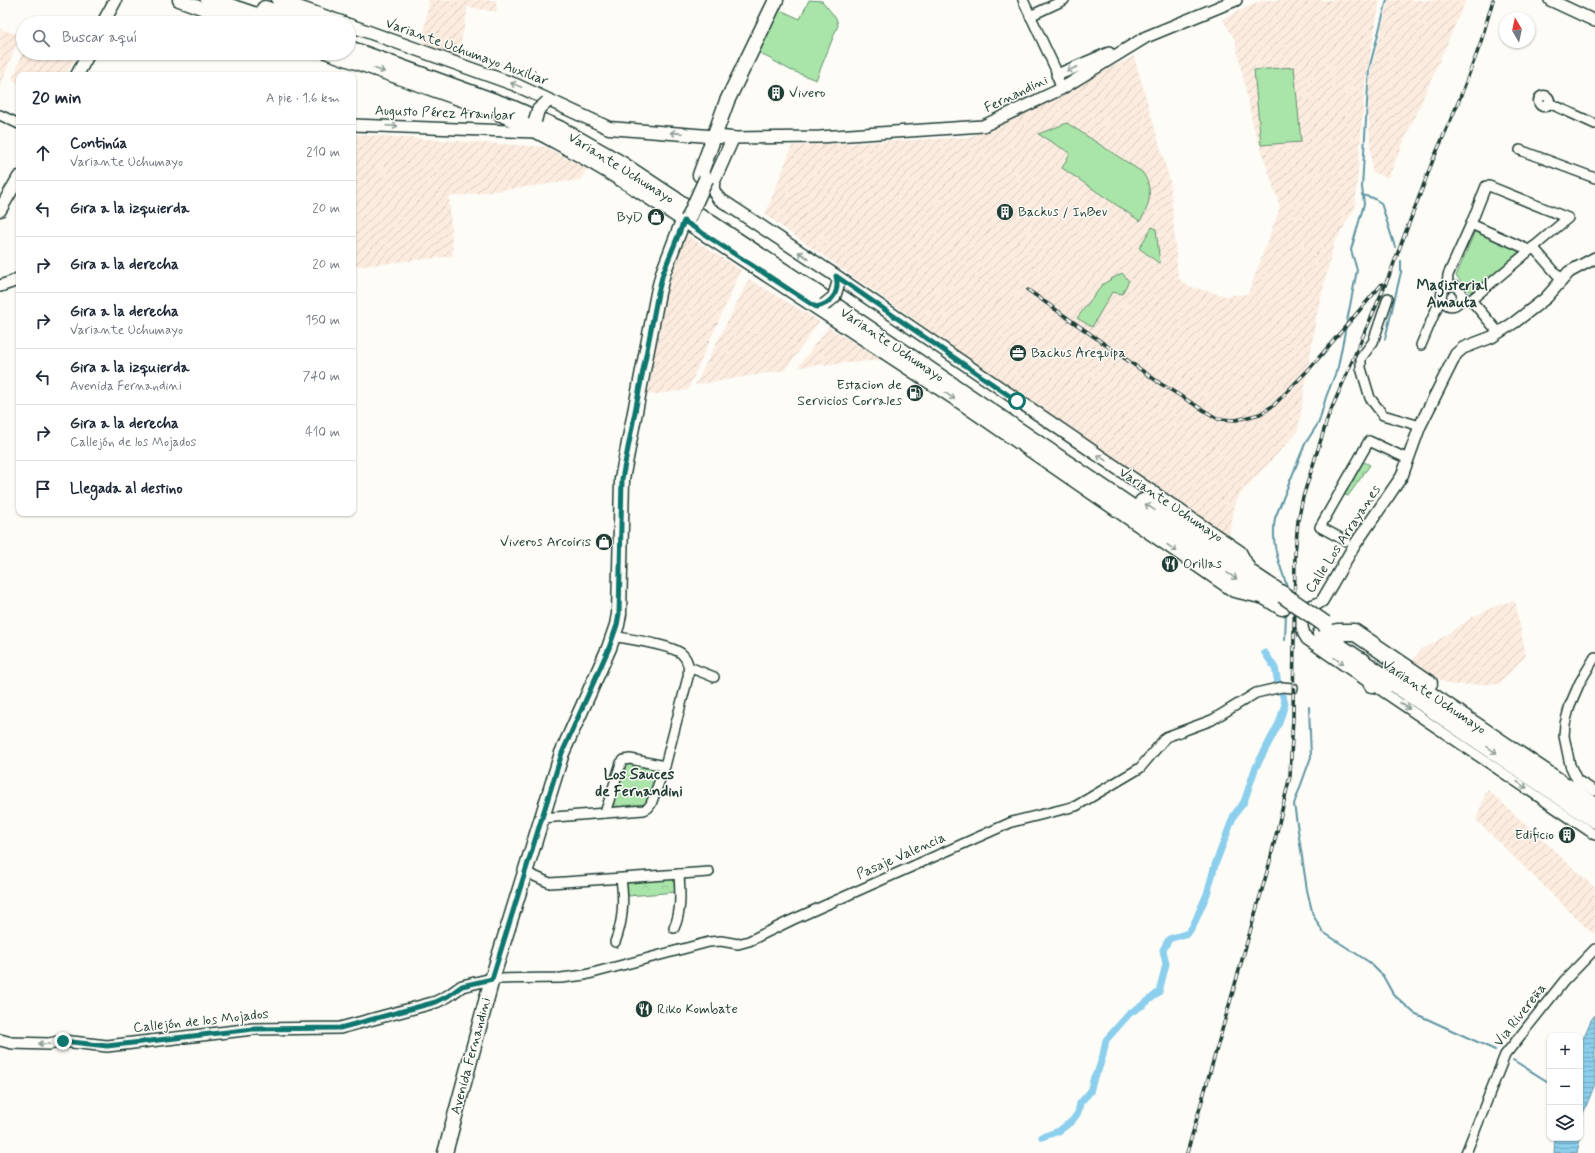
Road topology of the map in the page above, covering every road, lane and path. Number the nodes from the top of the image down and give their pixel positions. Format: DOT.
graph roads {
  1 [pos="115,0"];
  2 [pos="179,0"];
  3 [pos="209,0"];
  4 [pos="240,0"];
  5 [pos="278,0"];
  6 [pos="776,0"];
  7 [pos="1023,0"];
  8 [pos="1064,0"];
  9 [pos="1550,0"];
  10 [pos="1566,0"];
  11 [pos="1229,1"];
  12 [pos="1595,13"];
  13 [pos="107,16"];
  14 [pos="224,16"];
  15 [pos="256,16"];
  16 [pos="287,16"];
  17 [pos="324,16"];
  18 [pos="1030,16"];
  19 [pos="1595,21"];
  20 [pos="356,28"];
  21 [pos="1146,37"];
  22 [pos="356,41"];
  23 [pos="356,51"];
  24 [pos="85,60"];
  25 [pos="348,60"];
  26 [pos="79,72"];
  27 [pos="1057,75"];
  28 [pos="1060,89"];
  29 [pos="549,101"];
  30 [pos="1549,103"];
  31 [pos="1,117"];
  32 [pos="16,123"];
  33 [pos="1595,124"];
  34 [pos="356,125"];
  35 [pos="535,126"];
  36 [pos="724,137"];
  37 [pos="1520,150"];
  38 [pos="1595,178"];
  39 [pos="16,182"];
  40 [pos="0,210"];
  41 [pos="685,219"];
  42 [pos="1471,224"];
  43 [pos="1531,249"];
  44 [pos="1595,258"];
  45 [pos="1561,279"];
  46 [pos="16,280"];
  47 [pos="837,280"];
  48 [pos="0,286"];
  49 [pos="1447,286"];
  50 [pos="1388,298"];
  51 [pos="1441,298"];
  52 [pos="1461,298"];
  53 [pos="1471,300"];
  54 [pos="820,306"];
  55 [pos="1499,333"];
  56 [pos="1421,345"];
  57 [pos="1420,426"];
  58 [pos="1408,459"];
  59 [pos="1346,541"];
  60 [pos="1252,575"];
  61 [pos="1278,600"];
  62 [pos="1322,632"];
  63 [pos="613,636"];
  64 [pos="1595,657"];
  65 [pos="1363,662"];
  66 [pos="689,668"];
  67 [pos="714,677"];
  68 [pos="1392,683"];
  69 [pos="1372,684"];
  70 [pos="1294,688"];
  71 [pos="665,766"];
  72 [pos="1553,777"];
  73 [pos="1577,780"];
  74 [pos="1591,798"];
  75 [pos="605,813"];
  76 [pos="542,818"];
  77 [pos="1595,820"];
  78 [pos="1595,835"];
  79 [pos="525,872"];
  80 [pos="709,872"];
  81 [pos="679,874"];
  82 [pos="621,878"];
  83 [pos="674,928"];
  84 [pos="614,942"];
  85 [pos="1595,949"];
  86 [pos="492,979"];
  87 [pos="0,1040"];
  88 [pos="445,1153"];
  89 [pos="1466,1153"];
  1 -- 13 [label="main road"];
  2 -- 14 [label="main road"];
  3 -- 15 [label="highway"];
  4 -- 16 [label="highway"];
  5 -- 17 [label="main road"];
  6 -- 36 [label="main road"];
  7 -- 18 [label="street"];
  8 -- 18 [label="street"];
  9 -- 19 [label="street"];
  10 -- 12 [label="street"];
  11 -- 21 [label="street, Fernandini"];
  18 -- 27 [label="street"];
  29 -- 20 [label="main road, Variante Uchumayo Auxiliar, one-way"];
  21 -- 27 [label="street, one-way"];
  21 -- 28 [label="street, Fernandini"];
  60 -- 22 [label="highway, Variante Uchumayo, one-way"];
  23 -- 61 [label="highway, Variante Uchumayo, one-way"];
  24 -- 26 [label="main road"];
  25 -- 35 [label="main road, one-way"];
  27 -- 28 [label="street"];
  28 -- 36 [label="street, Fernandini"];
  29 -- 35 [label="main road, bridge"];
  36 -- 29 [label="main road, Variante Uchumayo, one-way"];
  30 -- 33 [label="street"];
  31 -- 32 [label="street"];
  34 -- 35 [label="street, Augusto Pérez Aranibar, one-way"];
  35 -- 41 [label="main road, Variante Uchumayo"];
  36 -- 41 [label="main road, Avenida Fernandini, bridge"];
  47 -- 36 [label="main road, Variante Uchumayo, one-way"];
  37 -- 38 [label="street"];
  39 -- 40 [label="main road"];
  41 -- 54 [label="main road, Variante Uchumayo"];
  41 -- 63 [label="main road, Avenida Fernandini"];
  42 -- 43 [label="street"];
  42 -- 43 [label="street"];
  42 -- 49 [label="street"];
  43 -- 45 [label="street"];
  43 -- 53 [label="street"];
  44 -- 45 [label="street, Calle Los Arrayanes"];
  45 -- 55 [label="street, Calle Los Arrayanes"];
  46 -- 48 [label="street"];
  47 -- 54 [label="main road, bridge"];
  60 -- 47 [label="main road, Variante Uchumayo, one-way"];
  49 -- 51 [label="street"];
  49 -- 52 [label="street"];
  50 -- 57 [label="street"];
  51 -- 52 [label="street"];
  51 -- 56 [label="street"];
  52 -- 53 [label="street"];
  53 -- 55 [label="street"];
  54 -- 61 [label="main road, Variante Uchumayo, one-way"];
  55 -- 57 [label="street, Calle Los Arrayanes"];
  57 -- 58 [label="street, Calle Los Arrayanes"];
  58 -- 59 [label="street"];
  58 -- 62 [label="street, Calle Los Arrayanes"];
  60 -- 61 [label="highway, Variante Uchumayo"];
  61 -- 62 [label="highway, Variante Uchumayo, bridge"];
  62 -- 65 [label="highway, Variante Uchumayo"];
  62 -- 69 [label="street, one-way"];
  62 -- 72 [label="highway, Variante Uchumayo"];
  62 -- 73 [label="highway"];
  63 -- 66 [label="street"];
  63 -- 76 [label="main road, Avenida Fernandini"];
  64 -- 73 [label="street"];
  65 -- 68 [label="highway, Variante Uchumayo"];
  65 -- 69 [label="highway"];
  66 -- 67 [label="street"];
  66 -- 71 [label="street"];
  68 -- 69 [label="highway"];
  68 -- 77 [label="highway, Variante Uchumayo, one-way"];
  69 -- 78 [label="street, one-way"];
  70 -- 86 [label="street, Pasaje Valencia"];
  71 -- 75 [label="street"];
  71 -- 75 [label="street"];
  72 -- 73 [label="highway"];
  72 -- 74 [label="highway, Variante Uchumayo"];
  73 -- 74 [label="highway"];
  75 -- 76 [label="street"];
  76 -- 79 [label="main road, Avenida Fernandini"];
  79 -- 82 [label="street"];
  79 -- 86 [label="main road, Avenida Fernandini"];
  80 -- 81 [label="street"];
  81 -- 82 [label="street"];
  81 -- 83 [label="street"];
  82 -- 84 [label="street"];
  85 -- 89 [label="street, Via Rivereña"];
  86 -- 87 [label="street, Callejón de los Mojados, one-way"];
  86 -- 88 [label="main road, Avenida Fernandini"];
}
